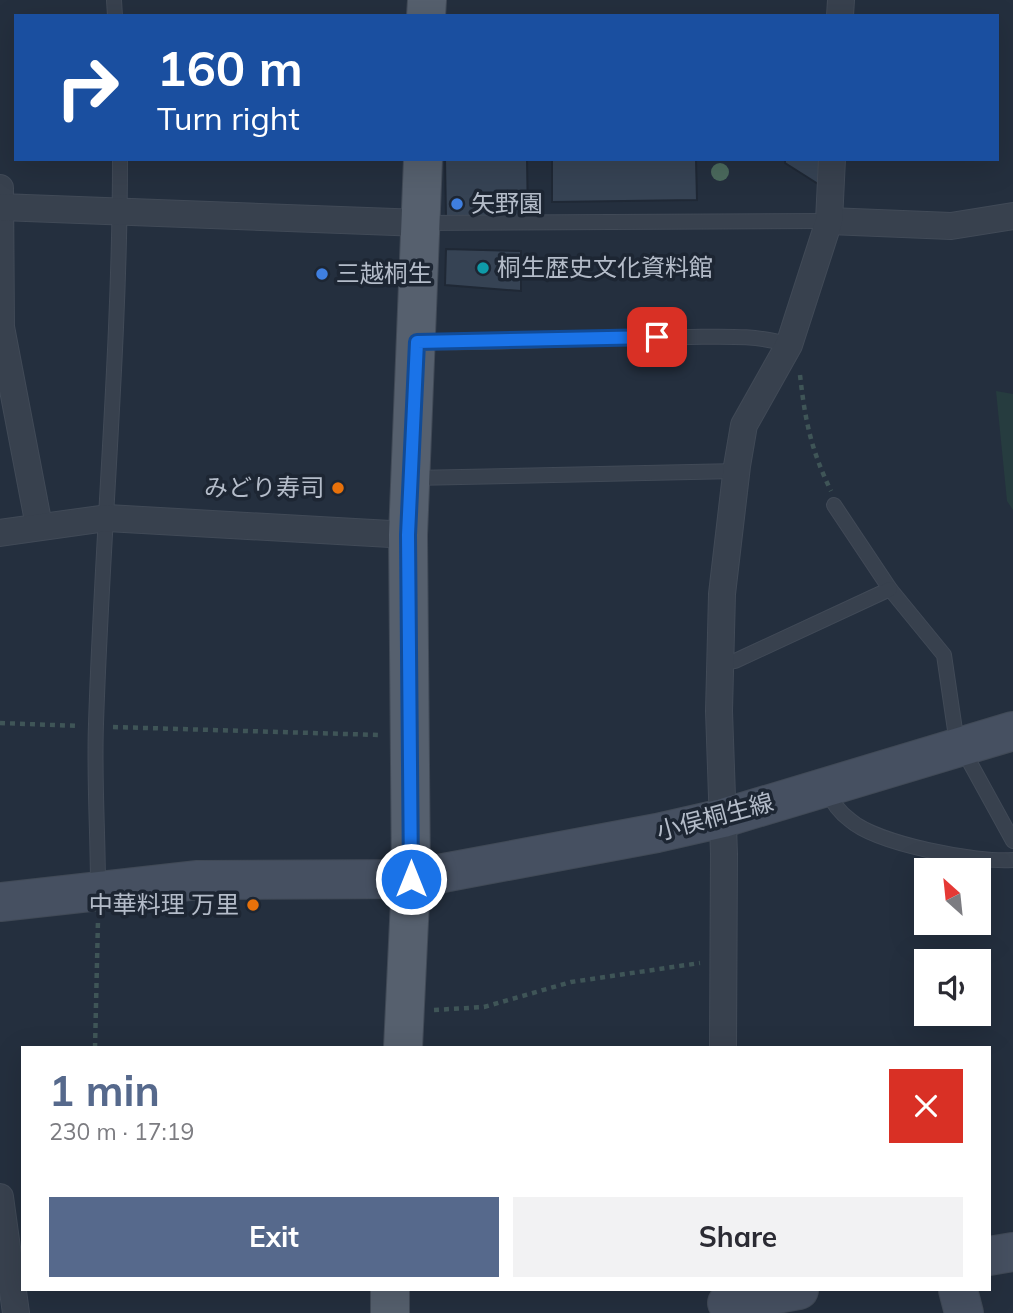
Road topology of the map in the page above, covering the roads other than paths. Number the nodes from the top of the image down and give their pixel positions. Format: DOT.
graph roads {
  1 [pos="120,161"];
  2 [pos="423,161"];
  3 [pos="832,161"];
  4 [pos="0,188"];
  5 [pos="0,207"];
  6 [pos="120,213"];
  7 [pos="1013,216"];
  8 [pos="829,221"];
  9 [pos="421,223"];
  10 [pos="1,328"];
  11 [pos="417,342"];
  12 [pos="789,345"];
  13 [pos="737,471"];
  14 [pos="411,478"];
  15 [pos="834,505"];
  16 [pos="107,518"];
  17 [pos="39,526"];
  18 [pos="0,533"];
  19 [pos="408,535"];
  20 [pos="890,589"];
  21 [pos="720,664"];
  22 [pos="1013,731"];
  23 [pos="962,746"];
  24 [pos="826,786"];
  25 [pos="723,818"];
  26 [pos="1013,841"];
  27 [pos="1013,860"];
  28 [pos="411,879"];
  29 [pos="99,890"];
  30 [pos="0,902"];
  31 [pos="403,1046"];
  32 [pos="723,1046"];
  33 [pos="0,1198"];
  34 [pos="1013,1252"];
  35 [pos="991,1256"];
  36 [pos="16,1263"];
  37 [pos="390,1291"];
  38 [pos="793,1291"];
  39 [pos="958,1291"];
  40 [pos="727,1302"];
  41 [pos="16,1313"];
  42 [pos="390,1313"];
  43 [pos="964,1313"];
  1 -- 6 [label="lane"];
  2 -- 9 [label="main road"];
  3 -- 8 [label="street"];
  4 -- 5 [label="street"];
  5 -- 6 [label="street"];
  5 -- 10 [label="street"];
  6 -- 9 [label="street"];
  6 -- 16 [label="lane"];
  7 -- 8 [label="street"];
  8 -- 9 [label="lane"];
  8 -- 12 [label="street"];
  9 -- 11 [label="main road"];
  10 -- 17 [label="street"];
  11 -- 12 [label="lane"];
  11 -- 14 [label="main road"];
  12 -- 13 [label="street"];
  13 -- 14 [label="lane"];
  13 -- 21 [label="street"];
  14 -- 19 [label="main road"];
  15 -- 20 [label="lane"];
  16 -- 17 [label="street"];
  16 -- 19 [label="street"];
  16 -- 29 [label="lane"];
  17 -- 18 [label="street"];
  19 -- 28 [label="main road"];
  20 -- 21 [label="lane"];
  20 -- 23 [label="lane"];
  21 -- 25 [label="street"];
  22 -- 23 [label="main road, 小俣桐生線"];
  23 -- 24 [label="main road, 小俣桐生線"];
  23 -- 26 [label="lane"];
  24 -- 25 [label="main road, 小俣桐生線"];
  24 -- 27 [label="lane"];
  25 -- 28 [label="main road, 小俣桐生線"];
  25 -- 32 [label="street"];
  28 -- 29 [label="main road, 小俣桐生線"];
  28 -- 31 [label="main road"];
  29 -- 30 [label="main road, 小俣桐生線"];
  33 -- 36 [label="street"];
  34 -- 35 [label="main road"];
  36 -- 41 [label="street"];
  37 -- 42 [label="main road"];
  38 -- 40 [label="main road"];
  39 -- 43 [label="main road"];
}
